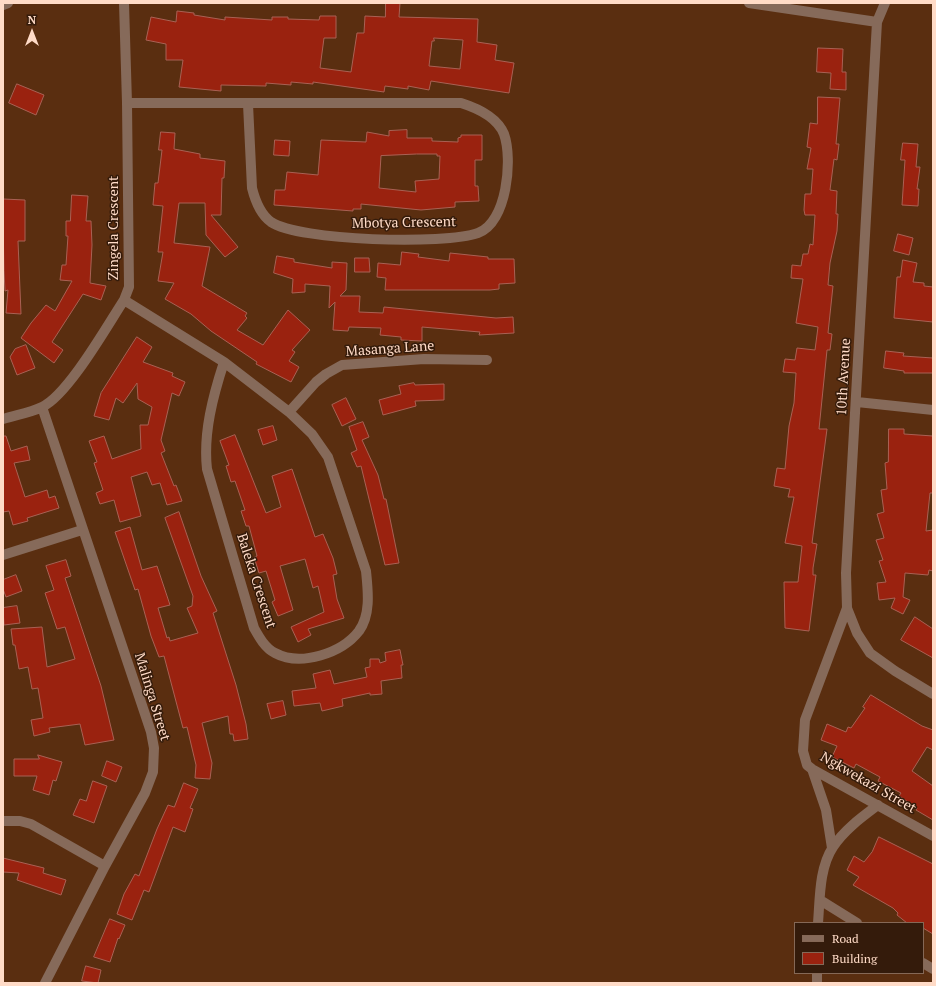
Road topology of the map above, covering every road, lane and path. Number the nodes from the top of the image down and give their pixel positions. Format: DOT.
graph roads {
  1 [pos="8,3"];
  2 [pos="124,3"];
  3 [pos="749,3"];
  4 [pos="885,3"];
  5 [pos="3,5"];
  6 [pos="878,22"];
  7 [pos="127,104"];
  8 [pos="248,104"];
  9 [pos="124,300"];
  10 [pos="487,360"];
  11 [pos="224,362"];
  12 [pos="857,402"];
  13 [pos="42,407"];
  14 [pos="933,410"];
  15 [pos="289,412"];
  16 [pos="3,419"];
  17 [pos="82,530"];
  18 [pos="3,555"];
  19 [pos="847,608"];
  20 [pos="933,694"];
  21 [pos="812,769"];
  22 [pos="878,805"];
  23 [pos="3,821"];
  24 [pos="933,836"];
  25 [pos="832,848"];
  26 [pos="105,866"];
  27 [pos="820,900"];
  28 [pos="818,922"];
  29 [pos="855,922"];
  30 [pos="924,964"];
  31 [pos="933,969"];
  32 [pos="45,983"];
  1 -- 5 [label="street"];
  2 -- 7 [label="street, Zingela Crescent"];
  3 -- 6 [label="street"];
  4 -- 6 [label="street, 10th Avenue"];
  6 -- 12 [label="street, 10th Avenue"];
  7 -- 8 [label="street, Mbotya Crescent"];
  7 -- 9 [label="street, Zingela Crescent"];
  8 -- 8 [label="street, Mbotya Crescent"];
  9 -- 11 [label="street, Baleka Crescent"];
  9 -- 13 [label="street, Zingela Crescent"];
  10 -- 15 [label="street, Masanga Lane"];
  11 -- 15 [label="street, Baleka Crescent"];
  11 -- 15 [label="street, Baleka Crescent"];
  12 -- 14 [label="street"];
  12 -- 19 [label="street, 10th Avenue"];
  13 -- 16 [label="street, Zingela Crescent"];
  13 -- 17 [label="street, Malinga Street"];
  17 -- 18 [label="street"];
  17 -- 26 [label="street, Malinga Street"];
  19 -- 20 [label="street, 10th Avenue"];
  19 -- 21 [label="street, Ngkwekazi Street"];
  21 -- 22 [label="street, Ngkwekazi Street"];
  21 -- 25 [label="street"];
  22 -- 24 [label="street, Ngkwekazi Street"];
  22 -- 25 [label="street"];
  23 -- 26 [label="street"];
  25 -- 27 [label="street"];
  26 -- 32 [label="street, Malinga Street"];
  27 -- 28 [label="street"];
  27 -- 29 [label="street"];
  30 -- 31 [label="street"];
}
